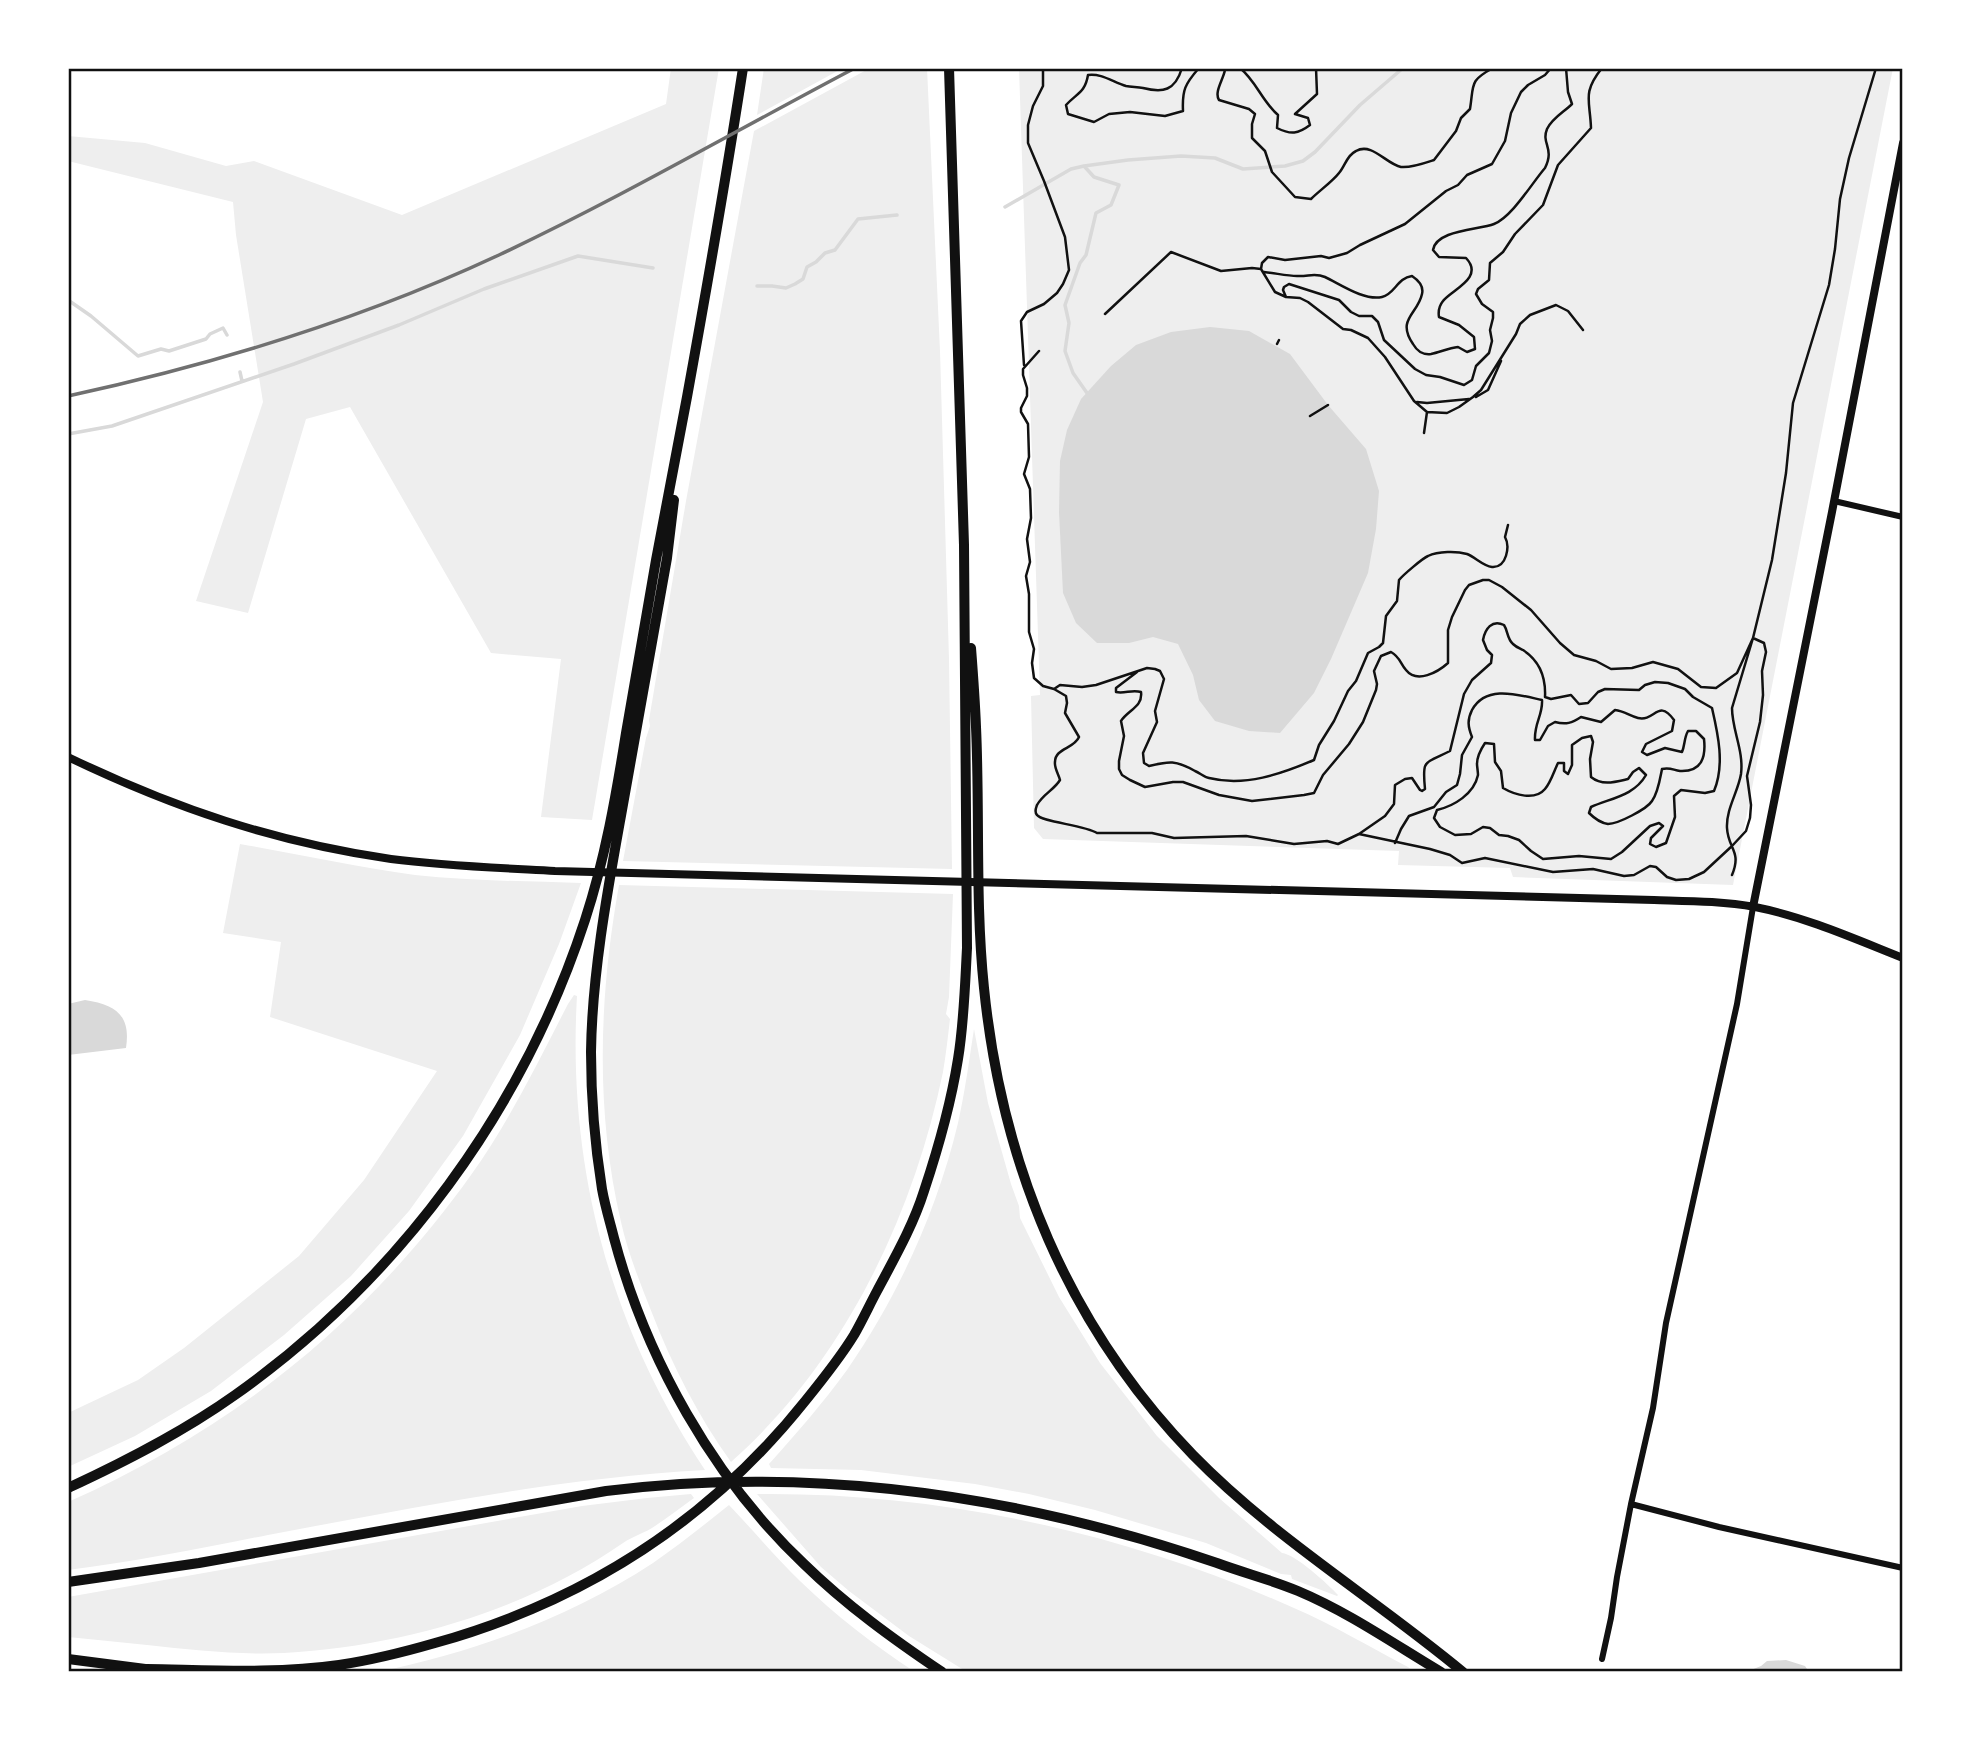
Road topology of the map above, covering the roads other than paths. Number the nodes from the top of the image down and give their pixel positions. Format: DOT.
graph roads {
  1 [pos="743,68"];
  2 [pos="948,68"];
  3 [pos="1903,143"];
  4 [pos="687,396"];
  5 [pos="1834,501"];
  6 [pos="1903,517"];
  7 [pos="964,545"];
  8 [pos="68,757"];
  9 [pos="1753,907"];
  10 [pos="1903,958"];
  11 [pos="68,1488"];
  12 [pos="1631,1504"];
  13 [pos="1903,1569"];
  14 [pos="68,1582"];
  15 [pos="1602,1659"];
  16 [pos="68,1660"];
  17 [pos="148,1669"];
  18 [pos="166,1672"];
  19 [pos="942,1672"];
  20 [pos="1441,1672"];
  21 [pos="1463,1672"];
  1 -- 4 [label="highway"];
  2 -- 7 [label="highway"];
  3 -- 5 [label="main road"];
  4 -- 11 [label="highway"];
  4 -- 19 [label="highway"];
  5 -- 6 [label="street"];
  5 -- 9 [label="main road"];
  7 -- 17 [label="highway"];
  7 -- 21 [label="highway"];
  8 -- 9 [label="main road"];
  9 -- 10 [label="main road"];
  9 -- 12 [label="street"];
  12 -- 13 [label="street"];
  12 -- 15 [label="street"];
  14 -- 20 [label="highway"];
  16 -- 17 [label="highway"];
  17 -- 18 [label="highway"];
}
